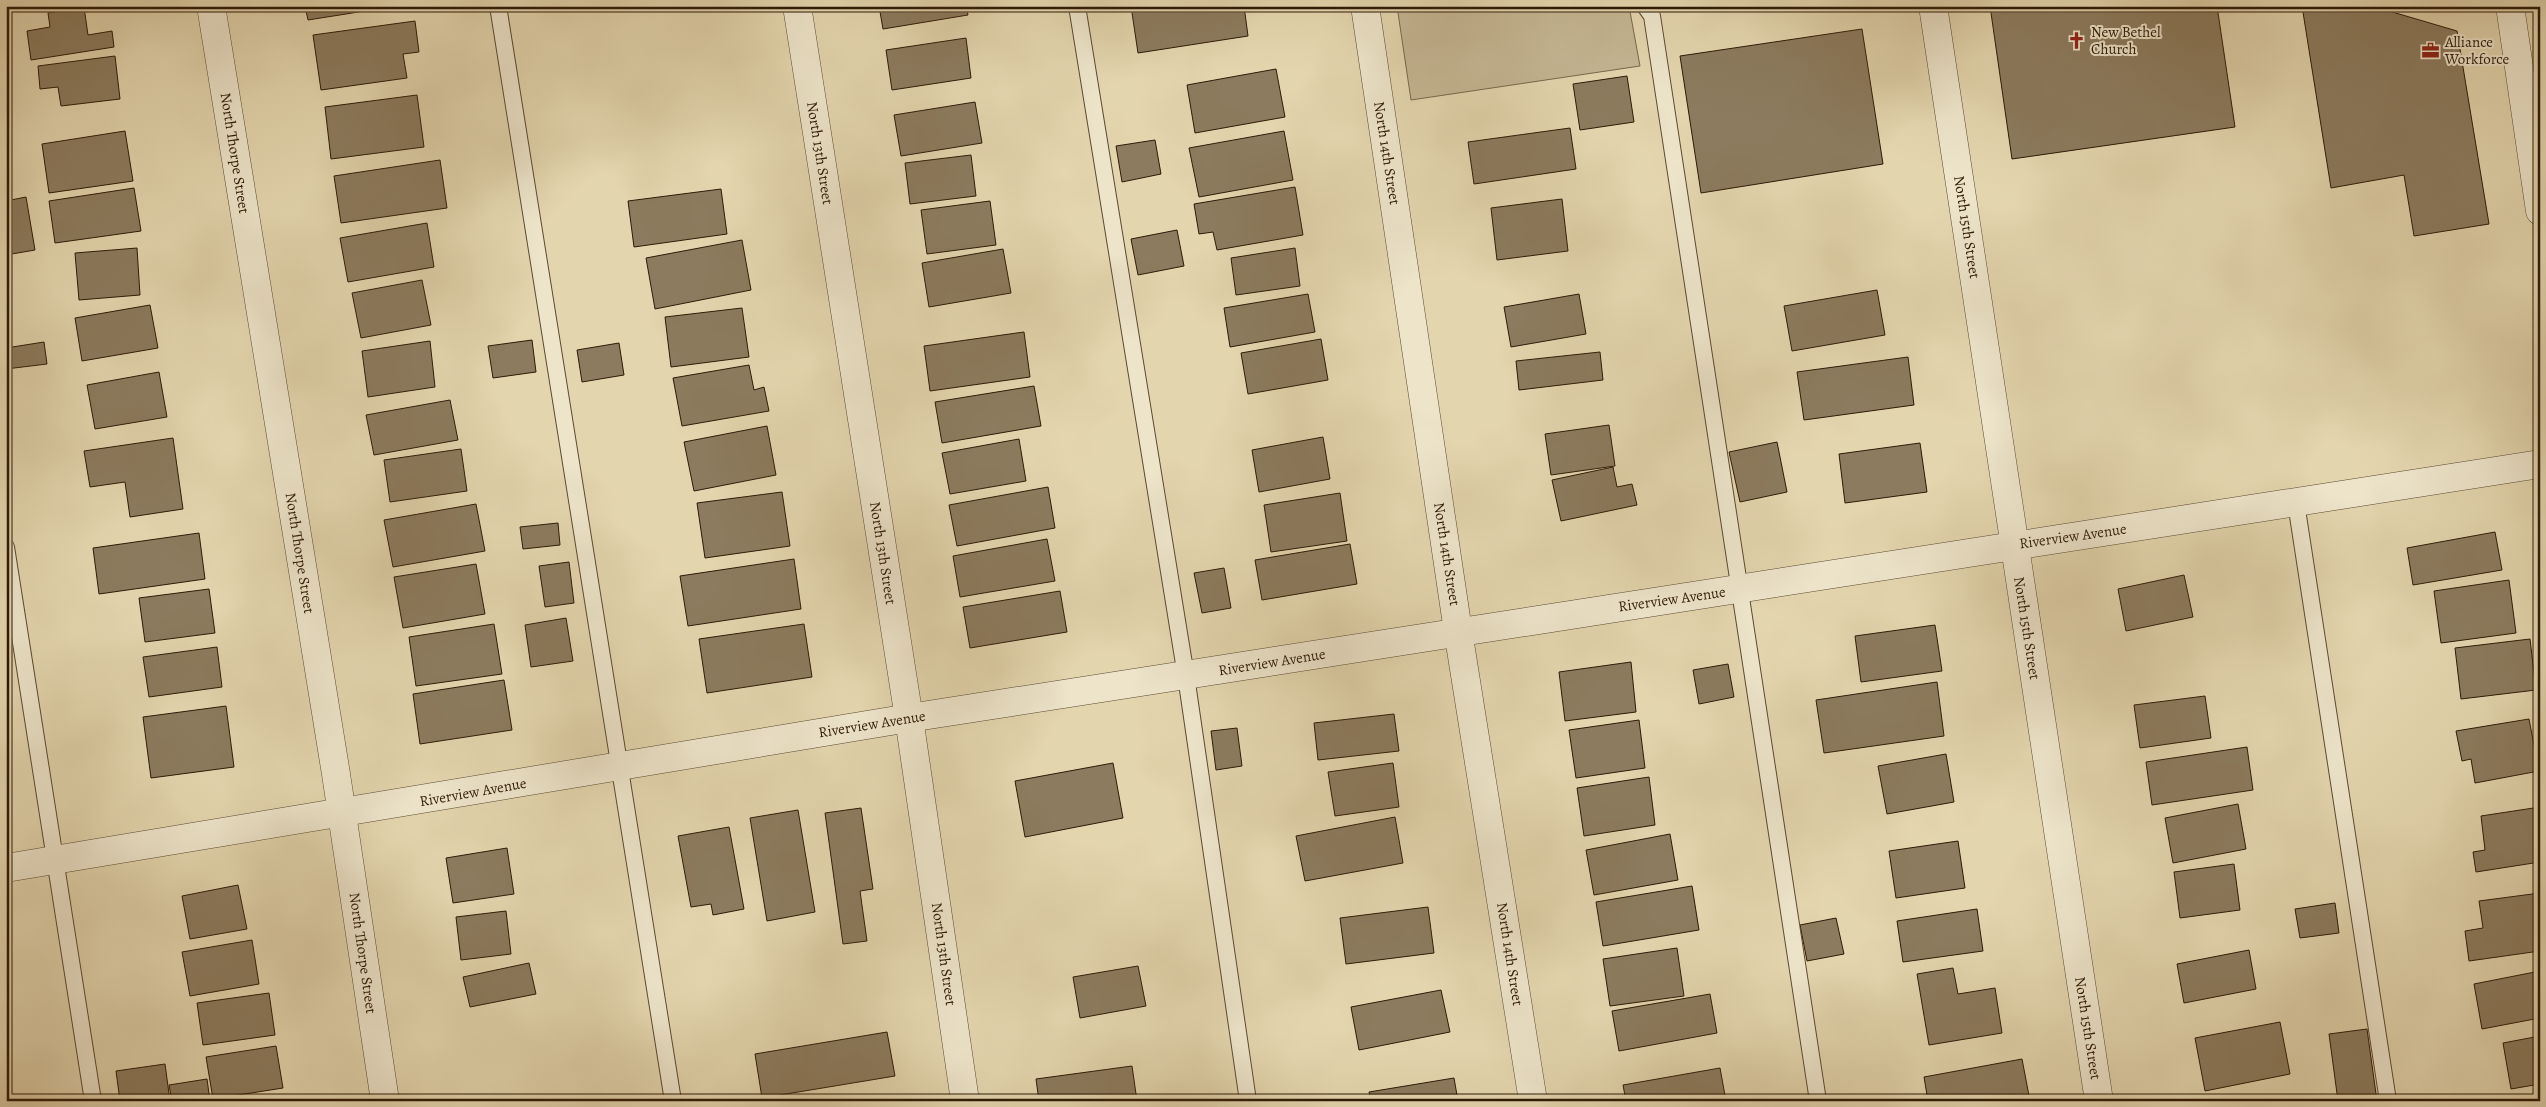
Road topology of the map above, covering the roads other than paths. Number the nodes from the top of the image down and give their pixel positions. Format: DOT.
graph roads {
  1 [pos="211,6"];
  2 [pos="498,6"];
  3 [pos="797,6"];
  4 [pos="1077,6"];
  5 [pos="1365,6"];
  6 [pos="1645,6"];
  7 [pos="1933,6"];
  8 [pos="2510,6"];
  9 [pos="2540,211"];
  10 [pos="2540,464"];
  11 [pos="2296,503"];
  12 [pos="2015,545"];
  13 [pos="6,547"];
  14 [pos="1739,590"];
  15 [pos="1458,631"];
  16 [pos="1186,676"];
  17 [pos="909,718"];
  18 [pos="619,767"];
  19 [pos="342,814"];
  20 [pos="56,860"];
  21 [pos="6,868"];
  22 [pos="93,1101"];
  23 [pos="385,1101"];
  24 [pos="672,1101"];
  25 [pos="965,1101"];
  26 [pos="1248,1101"];
  27 [pos="1533,1101"];
  28 [pos="1818,1101"];
  29 [pos="2099,1101"];
  30 [pos="2388,1101"];
  1 -- 19 [label="street, North Thorpe Street"];
  2 -- 18 [label="lane"];
  3 -- 17 [label="street, North 13th Street"];
  4 -- 16 [label="lane"];
  5 -- 15 [label="street, North 14th Street"];
  6 -- 14 [label="lane"];
  7 -- 12 [label="street, North 15th Street"];
  8 -- 9 [label="street"];
  10 -- 11 [label="street, Riverview Avenue"];
  11 -- 12 [label="street, Riverview Avenue"];
  11 -- 30 [label="lane"];
  12 -- 14 [label="street, Riverview Avenue"];
  12 -- 29 [label="street, North 15th Street"];
  13 -- 20 [label="lane"];
  14 -- 15 [label="street, Riverview Avenue"];
  14 -- 28 [label="lane"];
  15 -- 16 [label="street, Riverview Avenue"];
  15 -- 27 [label="street, North 14th Street"];
  16 -- 17 [label="street, Riverview Avenue"];
  16 -- 26 [label="lane"];
  17 -- 18 [label="street, Riverview Avenue"];
  17 -- 25 [label="street, North 13th Street"];
  18 -- 19 [label="street, Riverview Avenue"];
  18 -- 24 [label="lane"];
  19 -- 20 [label="street, Riverview Avenue"];
  19 -- 23 [label="street, North Thorpe Street"];
  20 -- 21 [label="street, Riverview Avenue"];
  20 -- 22 [label="lane"];
}
